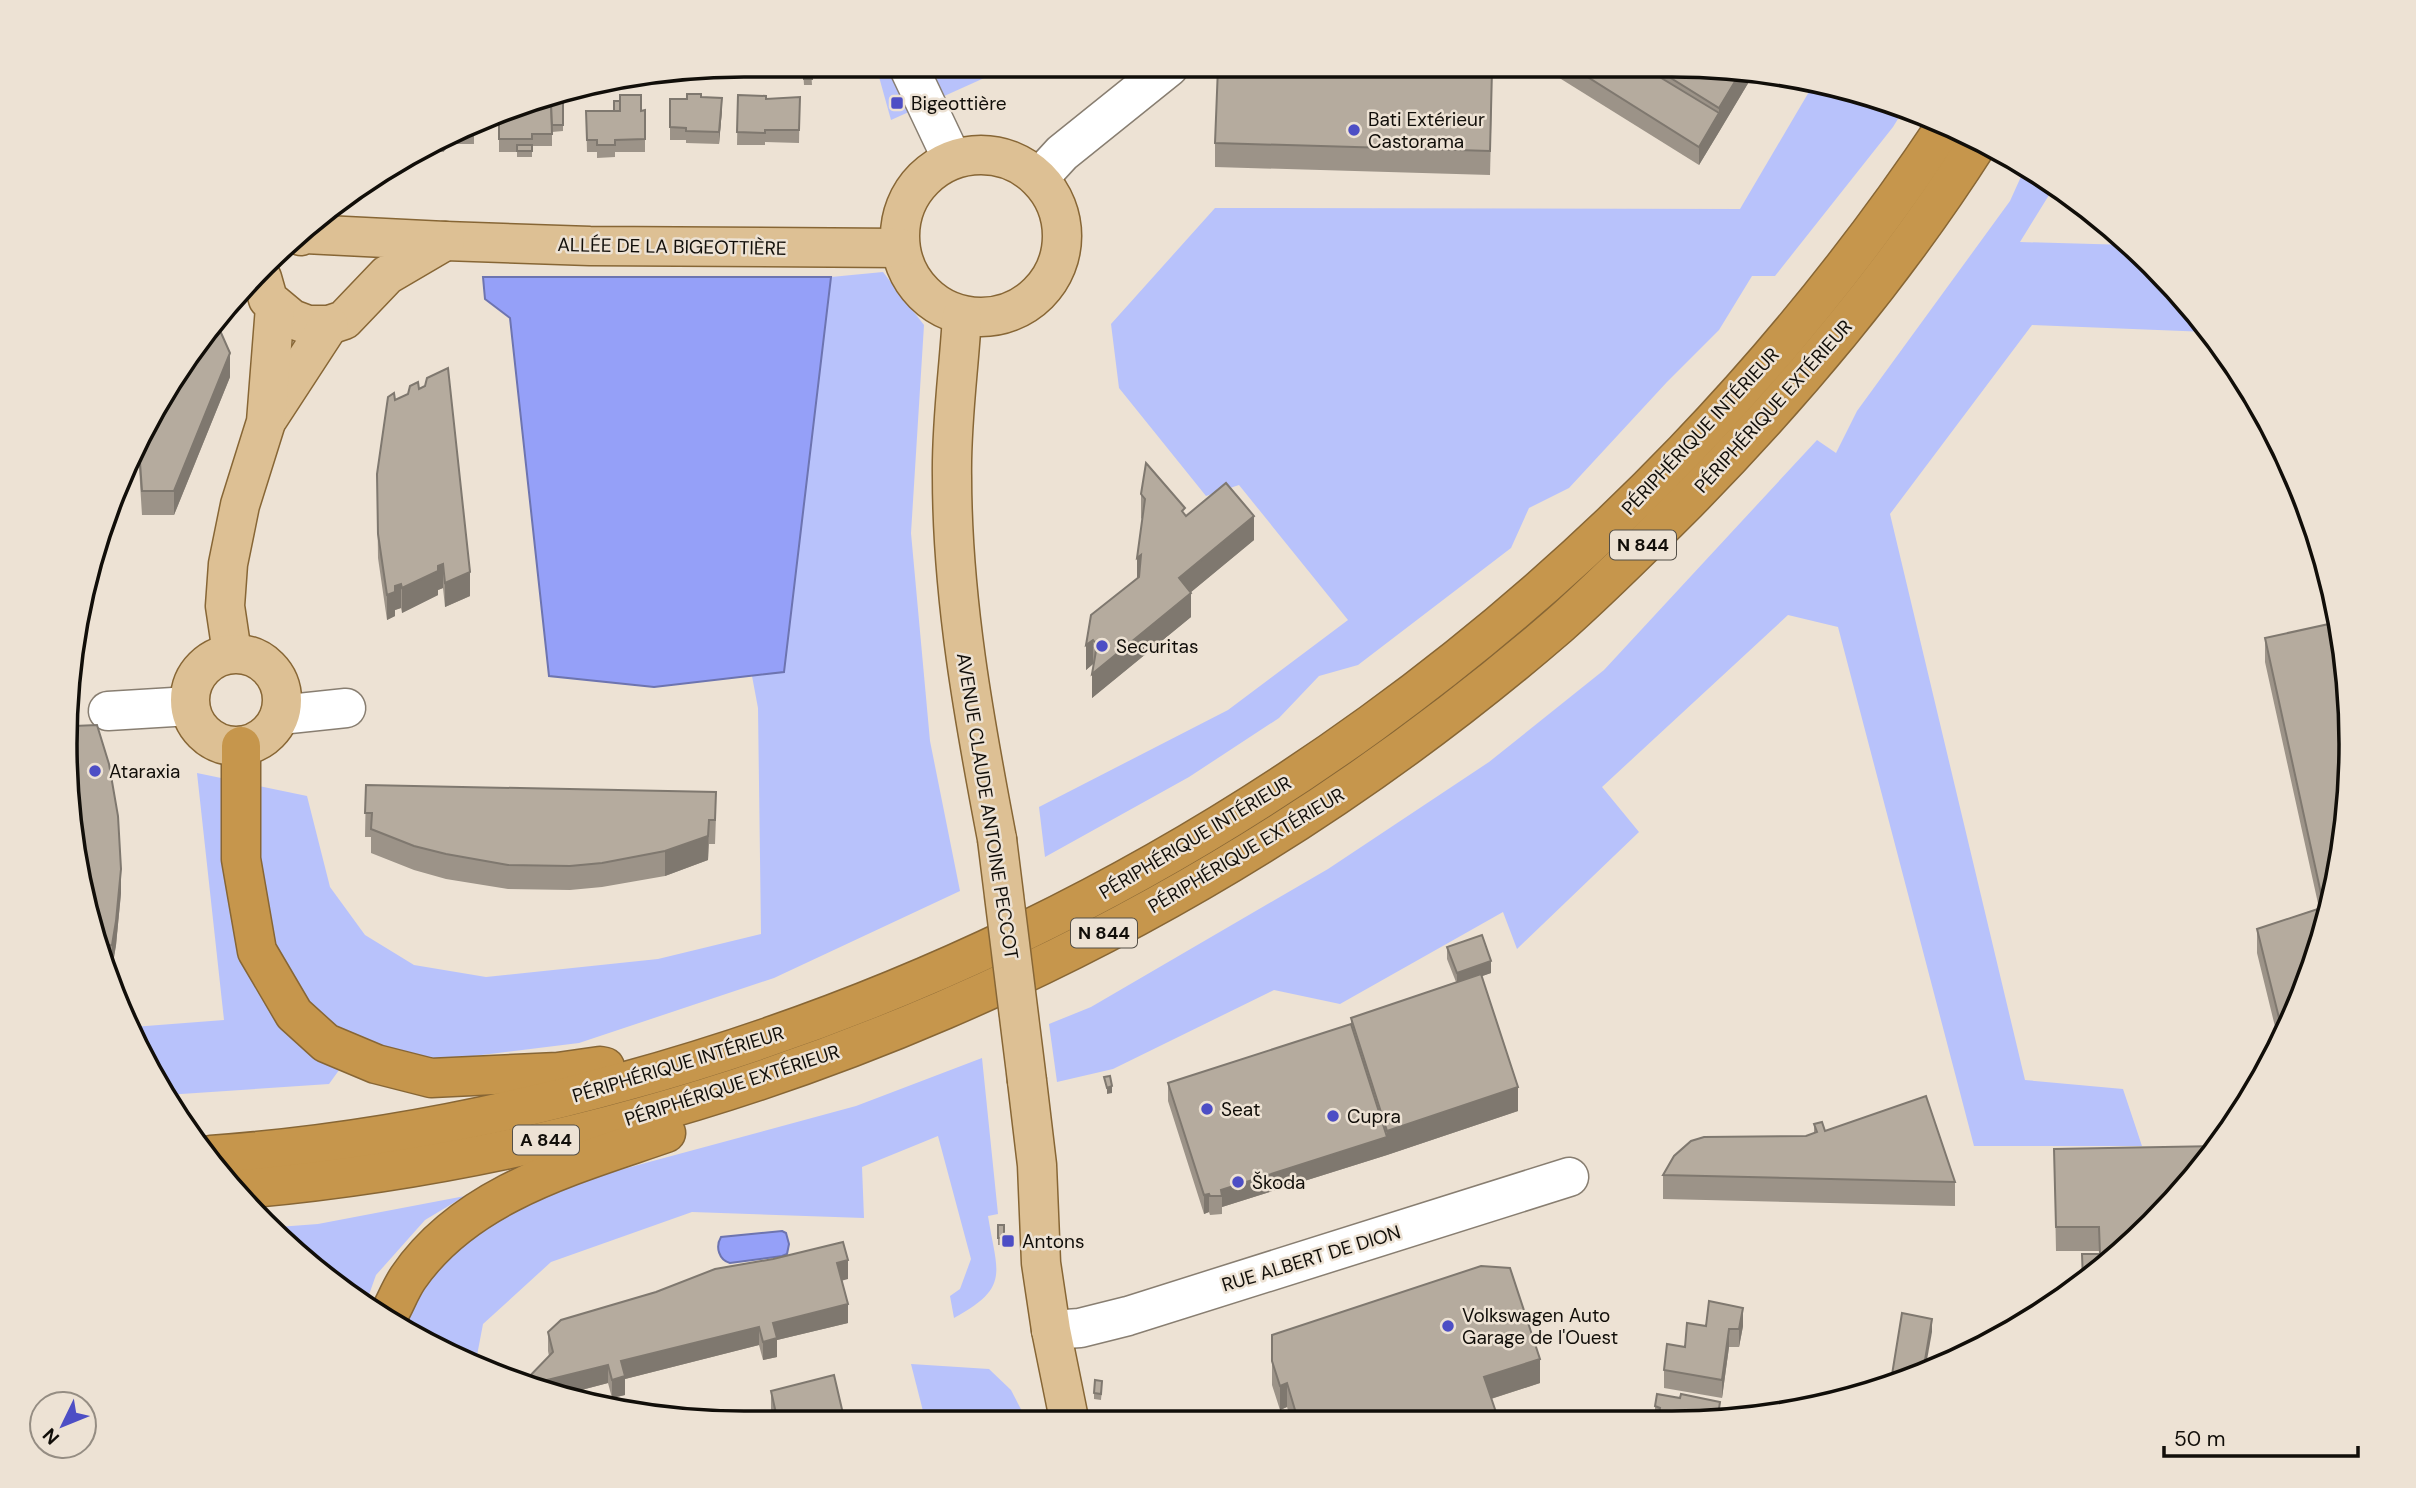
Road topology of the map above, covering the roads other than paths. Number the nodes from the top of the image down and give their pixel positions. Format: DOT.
graph roads {
  1 [pos="913,77"];
  2 [pos="1157,77"];
  3 [pos="1940,134"];
  4 [pos="1974,149"];
  5 [pos="953,159"];
  6 [pos="1039,178"];
  7 [pos="314,234"];
  8 [pos="445,240"];
  9 [pos="900,248"];
  10 [pos="269,293"];
  11 [pos="962,316"];
  12 [pos="330,325"];
  13 [pos="266,422"];
  14 [pos="232,653"];
  15 [pos="190,706"];
  16 [pos="346,708"];
  17 [pos="108,711"];
  18 [pos="280,715"];
  19 [pos="241,746"];
  20 [pos="841,1051"];
  21 [pos="645,1076"];
  22 [pos="218,1154"];
  23 [pos="1569,1177"];
  24 [pos="247,1189"];
  25 [pos="391,1310"];
  26 [pos="1051,1330"];
  27 [pos="1067,1411"];
  1 -- 5 [label="street"];
  2 -- 6 [label="street"];
  3 -- 21 [label="highway, PÉRIPHÉRIQUE INTÉRIEUR / N 844"];
  4 -- 20 [label="highway, PÉRIPHÉRIQUE EXTÉRIEUR / N 844"];
  5 -- 6 [label="main road"];
  5 -- 9 [label="main road"];
  6 -- 11 [label="main road"];
  7 -- 8 [label="main road, ALLÉE DE LA BIGEOTTIÈRE"];
  8 -- 9 [label="main road, ALLÉE DE LA BIGEOTTIÈRE"];
  8 -- 12 [label="main road"];
  9 -- 11 [label="main road"];
  10 -- 12 [label="main road"];
  10 -- 13 [label="main road"];
  11 -- 26 [label="main road, AVENUE CLAUDE ANTOINE PECCOT, bridge"];
  12 -- 13 [label="main road"];
  13 -- 14 [label="main road"];
  14 -- 15 [label="main road"];
  14 -- 18 [label="main road"];
  15 -- 17 [label="street"];
  15 -- 19 [label="main road"];
  16 -- 18 [label="street"];
  18 -- 19 [label="main road"];
  19 -- 21 [label="highway"];
  20 -- 24 [label="highway, PÉRIPHÉRIQUE EXTÉRIEUR / A 844"];
  20 -- 25 [label="highway"];
  21 -- 22 [label="highway, PÉRIPHÉRIQUE INTÉRIEUR / A 844"];
  23 -- 26 [label="street, RUE ALBERT DE DION"];
  26 -- 27 [label="main road, AVENUE CLAUDE ANTOINE PECCOT"];
}
